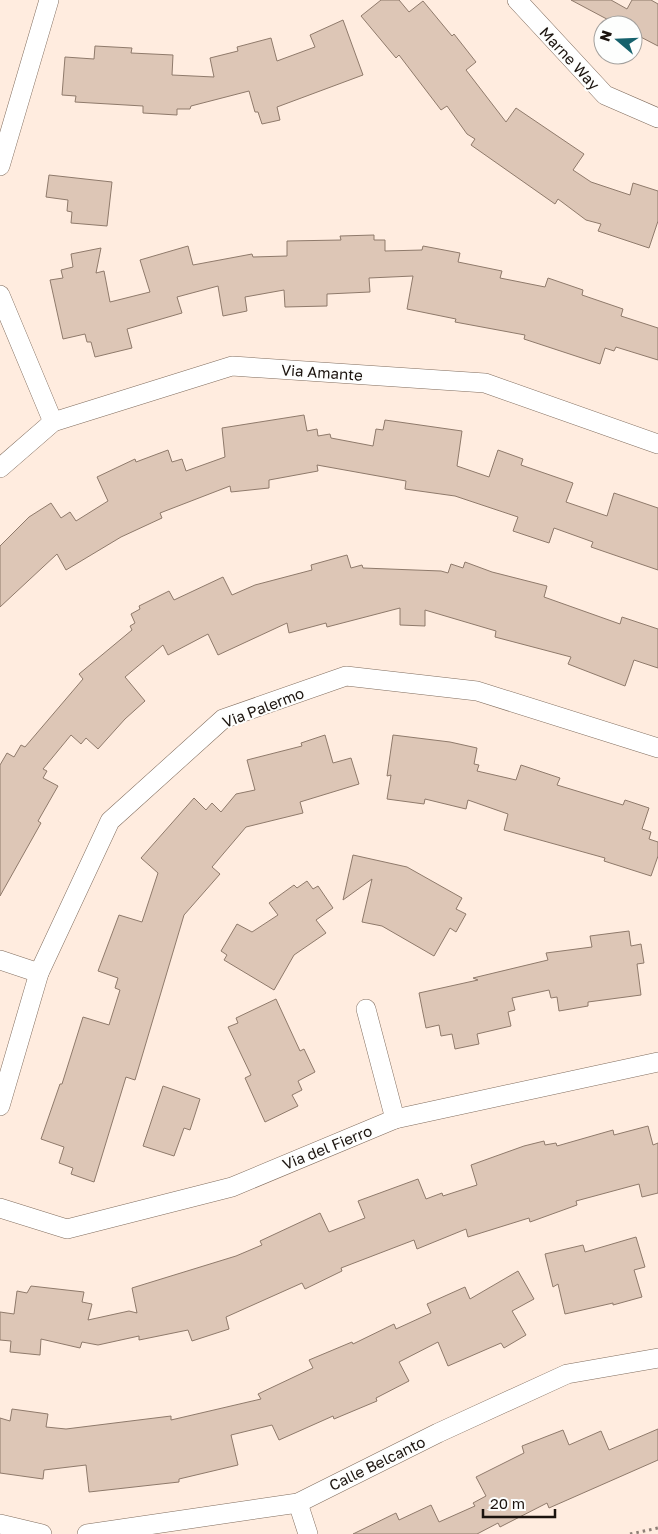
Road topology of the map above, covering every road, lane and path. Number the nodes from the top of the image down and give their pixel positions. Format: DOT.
graph roads {
  1 [pos="49,0"];
  2 [pos="517,0"];
  3 [pos="658,118"];
  4 [pos="0,166"];
  5 [pos="0,295"];
  6 [pos="54,422"];
  7 [pos="658,444"];
  8 [pos="0,468"];
  9 [pos="658,748"];
  10 [pos="0,960"];
  11 [pos="39,973"];
  12 [pos="366,1009"];
  13 [pos="658,1062"];
  14 [pos="0,1106"];
  15 [pos="394,1119"];
  16 [pos="0,1208"];
  17 [pos="658,1358"];
  18 [pos="298,1503"];
  19 [pos="0,1524"];
  20 [pos="658,1528"];
  21 [pos="42,1534"];
  22 [pos="87,1534"];
  23 [pos="308,1534"];
  24 [pos="630,1534"];
  1 -- 4 [label="street"];
  2 -- 3 [label="street, Marne Way"];
  5 -- 6 [label="street"];
  6 -- 7 [label="street, Via Amante"];
  6 -- 8 [label="street, Via Amante"];
  9 -- 11 [label="street, Via Palermo"];
  10 -- 11 [label="street"];
  11 -- 14 [label="street, Via Palermo"];
  12 -- 15 [label="street"];
  13 -- 15 [label="street, Via del Fierro"];
  15 -- 16 [label="street, Via del Fierro"];
  17 -- 18 [label="street, Calle Belcanto"];
  18 -- 22 [label="street, Calle Belcanto"];
  18 -- 23 [label="street"];
  19 -- 21 [label="street"];
  20 -- 24 [label="path"];
}
